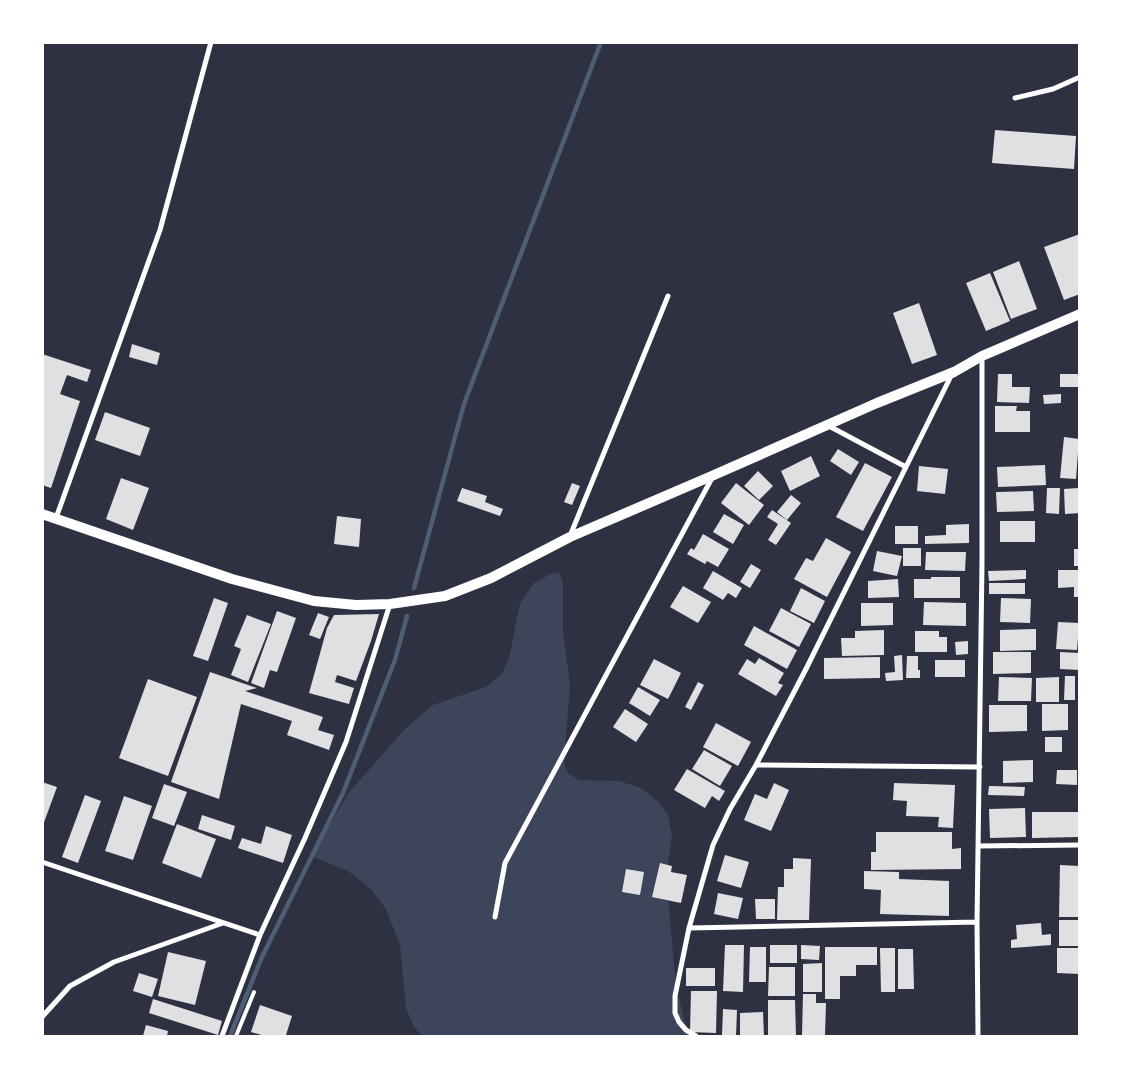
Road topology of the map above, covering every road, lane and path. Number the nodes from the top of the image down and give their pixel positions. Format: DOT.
graph roads {
  1 [pos="211,42"];
  2 [pos="1080,78"];
  3 [pos="1015,98"];
  4 [pos="668,296"];
  5 [pos="1080,314"];
  6 [pos="982,356"];
  7 [pos="954,372"];
  8 [pos="827,425"];
  9 [pos="906,467"];
  10 [pos="714,475"];
  11 [pos="42,514"];
  12 [pos="56,519"];
  13 [pos="570,537"];
  14 [pos="390,604"];
  15 [pos="756,765"];
  16 [pos="980,767"];
  17 [pos="1080,845"];
  18 [pos="979,846"];
  19 [pos="42,862"];
  20 [pos="495,917"];
  21 [pos="977,922"];
  22 [pos="224,923"];
  23 [pos="689,928"];
  24 [pos="260,935"];
  25 [pos="254,992"];
  26 [pos="42,1018"];
  27 [pos="222,1036"];
  28 [pos="236,1036"];
  29 [pos="696,1036"];
  30 [pos="978,1036"];
  1 -- 12 [label="street"];
  2 -- 3 [label="street"];
  4 -- 13 [label="street"];
  5 -- 6 [label="main road"];
  6 -- 7 [label="main road"];
  6 -- 16 [label="street"];
  7 -- 8 [label="main road"];
  7 -- 9 [label="street"];
  8 -- 9 [label="street"];
  8 -- 10 [label="main road"];
  9 -- 15 [label="street"];
  10 -- 13 [label="main road"];
  10 -- 20 [label="street"];
  11 -- 12 [label="main road"];
  12 -- 14 [label="main road"];
  13 -- 14 [label="main road"];
  14 -- 24 [label="street"];
  15 -- 16 [label="street"];
  15 -- 23 [label="street"];
  16 -- 18 [label="street"];
  17 -- 18 [label="street"];
  18 -- 21 [label="street"];
  19 -- 22 [label="street"];
  21 -- 23 [label="street"];
  21 -- 30 [label="street"];
  22 -- 24 [label="street"];
  22 -- 26 [label="street"];
  23 -- 29 [label="street"];
  24 -- 27 [label="street"];
  25 -- 28 [label="lane"];
}
